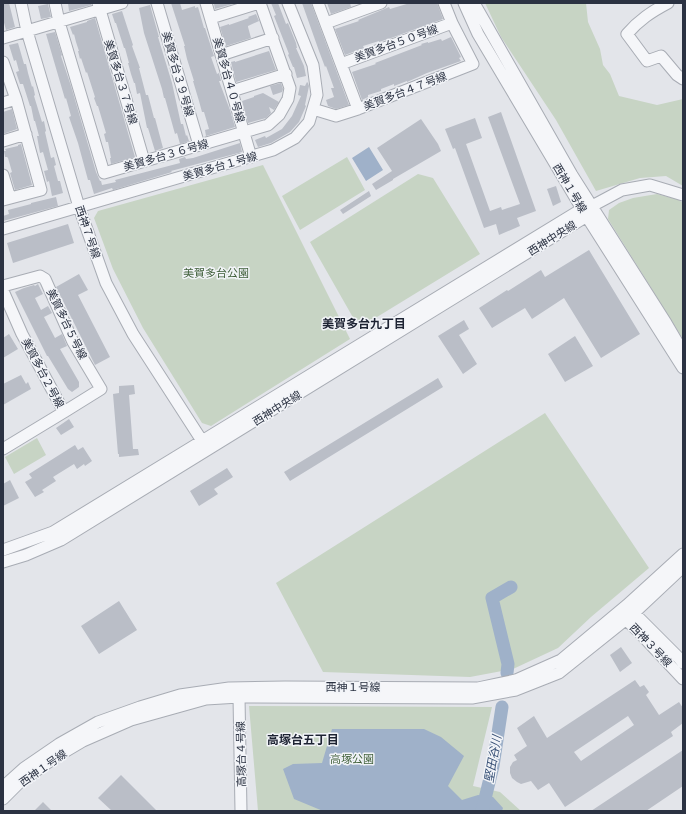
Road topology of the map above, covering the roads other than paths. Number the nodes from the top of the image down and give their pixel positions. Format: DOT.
graph roads {
  1 [pos="21,3"];
  2 [pos="55,3"];
  3 [pos="122,3"];
  4 [pos="157,3"];
  5 [pos="206,3"];
  6 [pos="259,3"];
  7 [pos="288,3"];
  8 [pos="318,3"];
  9 [pos="381,3"];
  10 [pos="444,3"];
  11 [pos="464,3"];
  12 [pos="474,3"];
  13 [pos="668,3"];
  14 [pos="99,6"];
  15 [pos="211,18"];
  16 [pos="59,22"];
  17 [pos="326,23"];
  18 [pos="452,23"];
  19 [pos="27,31"];
  20 [pos="3,38"];
  21 [pos="273,38"];
  22 [pos="221,55"];
  23 [pos="3,62"];
  24 [pos="341,64"];
  25 [pos="286,74"];
  26 [pos="683,79"];
  27 [pos="232,91"];
  28 [pos="16,99"];
  29 [pos="3,103"];
  30 [pos="313,109"];
  31 [pos="358,109"];
  32 [pos="244,132"];
  33 [pos="26,134"];
  34 [pos="3,141"];
  35 [pos="199,146"];
  36 [pos="251,157"];
  37 [pos="144,161"];
  38 [pos="3,175"];
  39 [pos="683,195"];
  40 [pos="6,199"];
  41 [pos="79,207"];
  42 [pos="587,210"];
  43 [pos="3,229"];
  44 [pos="3,286"];
  45 [pos="3,291"];
  46 [pos="683,352"];
  47 [pos="683,368"];
  48 [pos="64,412"];
  49 [pos="205,445"];
  50 [pos="3,448"];
  51 [pos="3,550"];
  52 [pos="683,554"];
  53 [pos="3,562"];
  54 [pos="683,567"];
  55 [pos="626,612"];
  56 [pos="682,658"];
  57 [pos="683,679"];
  58 [pos="239,697"];
  59 [pos="3,787"];
  60 [pos="3,799"];
  61 [pos="241,811"];
  1 -- 19 [label="street, 西神７号線"];
  2 -- 16 [label="street, 美賀多台３６号線"];
  3 -- 14 [label="street"];
  4 -- 35 [label="street, 美賀多台３９号線"];
  5 -- 15 [label="street, 美賀多台４０号線"];
  6 -- 15 [label="street"];
  6 -- 21 [label="street, 美賀多台３６号線"];
  7 -- 30 [label="street, 美賀多台１号線"];
  8 -- 17 [label="street, 美賀多台４７号線"];
  9 -- 17 [label="street"];
  10 -- 18 [label="street, 美賀多台４７号線"];
  11 -- 42 [label="street, 西神１号線"];
  12 -- 42 [label="street, 西神１号線"];
  13 -- 26 [label="street"];
  14 -- 16 [label="street"];
  14 -- 37 [label="street, 美賀多台３７号線"];
  15 -- 22 [label="street, 美賀多台４０号線"];
  16 -- 19 [label="street"];
  16 -- 37 [label="street, 美賀多台３６号線"];
  17 -- 24 [label="street, 美賀多台４７号線"];
  18 -- 24 [label="street, 美賀多台５０号線"];
  18 -- 31 [label="street, 美賀多台４７号線"];
  19 -- 20 [label="street"];
  19 -- 41 [label="street, 西神７号線"];
  21 -- 22 [label="street"];
  21 -- 25 [label="street, 美賀多台３６号線"];
  22 -- 27 [label="street, 美賀多台４０号線"];
  23 -- 28 [label="street"];
  24 -- 31 [label="street, 美賀多台４７号線"];
  25 -- 27 [label="street"];
  25 -- 32 [label="street, 美賀多台３６号線"];
  27 -- 32 [label="street, 美賀多台４０号線"];
  28 -- 29 [label="street"];
  28 -- 33 [label="street"];
  30 -- 31 [label="street"];
  30 -- 36 [label="street, 美賀多台１号線"];
  32 -- 35 [label="street, 美賀多台３６号線"];
  32 -- 36 [label="street, 美賀多台４０号線"];
  33 -- 34 [label="street"];
  33 -- 40 [label="street"];
  35 -- 37 [label="street, 美賀多台３６号線"];
  36 -- 41 [label="street, 美賀多台１号線"];
  38 -- 40 [label="street"];
  39 -- 42 [label="street, 西神中央線"];
  41 -- 43 [label="street, 美賀多台１号線"];
  41 -- 49 [label="street, 西神７号線"];
  42 -- 46 [label="street, 西神１号線"];
  42 -- 47 [label="street, 西神１号線"];
  42 -- 49 [label="street, 西神中央線"];
  44 -- 48 [label="street, 美賀多台５号線"];
  45 -- 48 [label="street, 美賀多台２号線"];
  48 -- 50 [label="street, 美賀多台２号線"];
  49 -- 51 [label="street, 西神中央線"];
  49 -- 53 [label="street, 西神中央線"];
  52 -- 55 [label="street, 西神１号線"];
  54 -- 55 [label="street, 西神１号線"];
  55 -- 56 [label="street, 西神３号線"];
  55 -- 57 [label="street, 西神３号線"];
  55 -- 58 [label="street, 西神１号線"];
  55 -- 59 [label="street, 西神１号線"];
  58 -- 60 [label="street, 西神１号線"];
  58 -- 61 [label="street, 高塚台４号線"];
}
